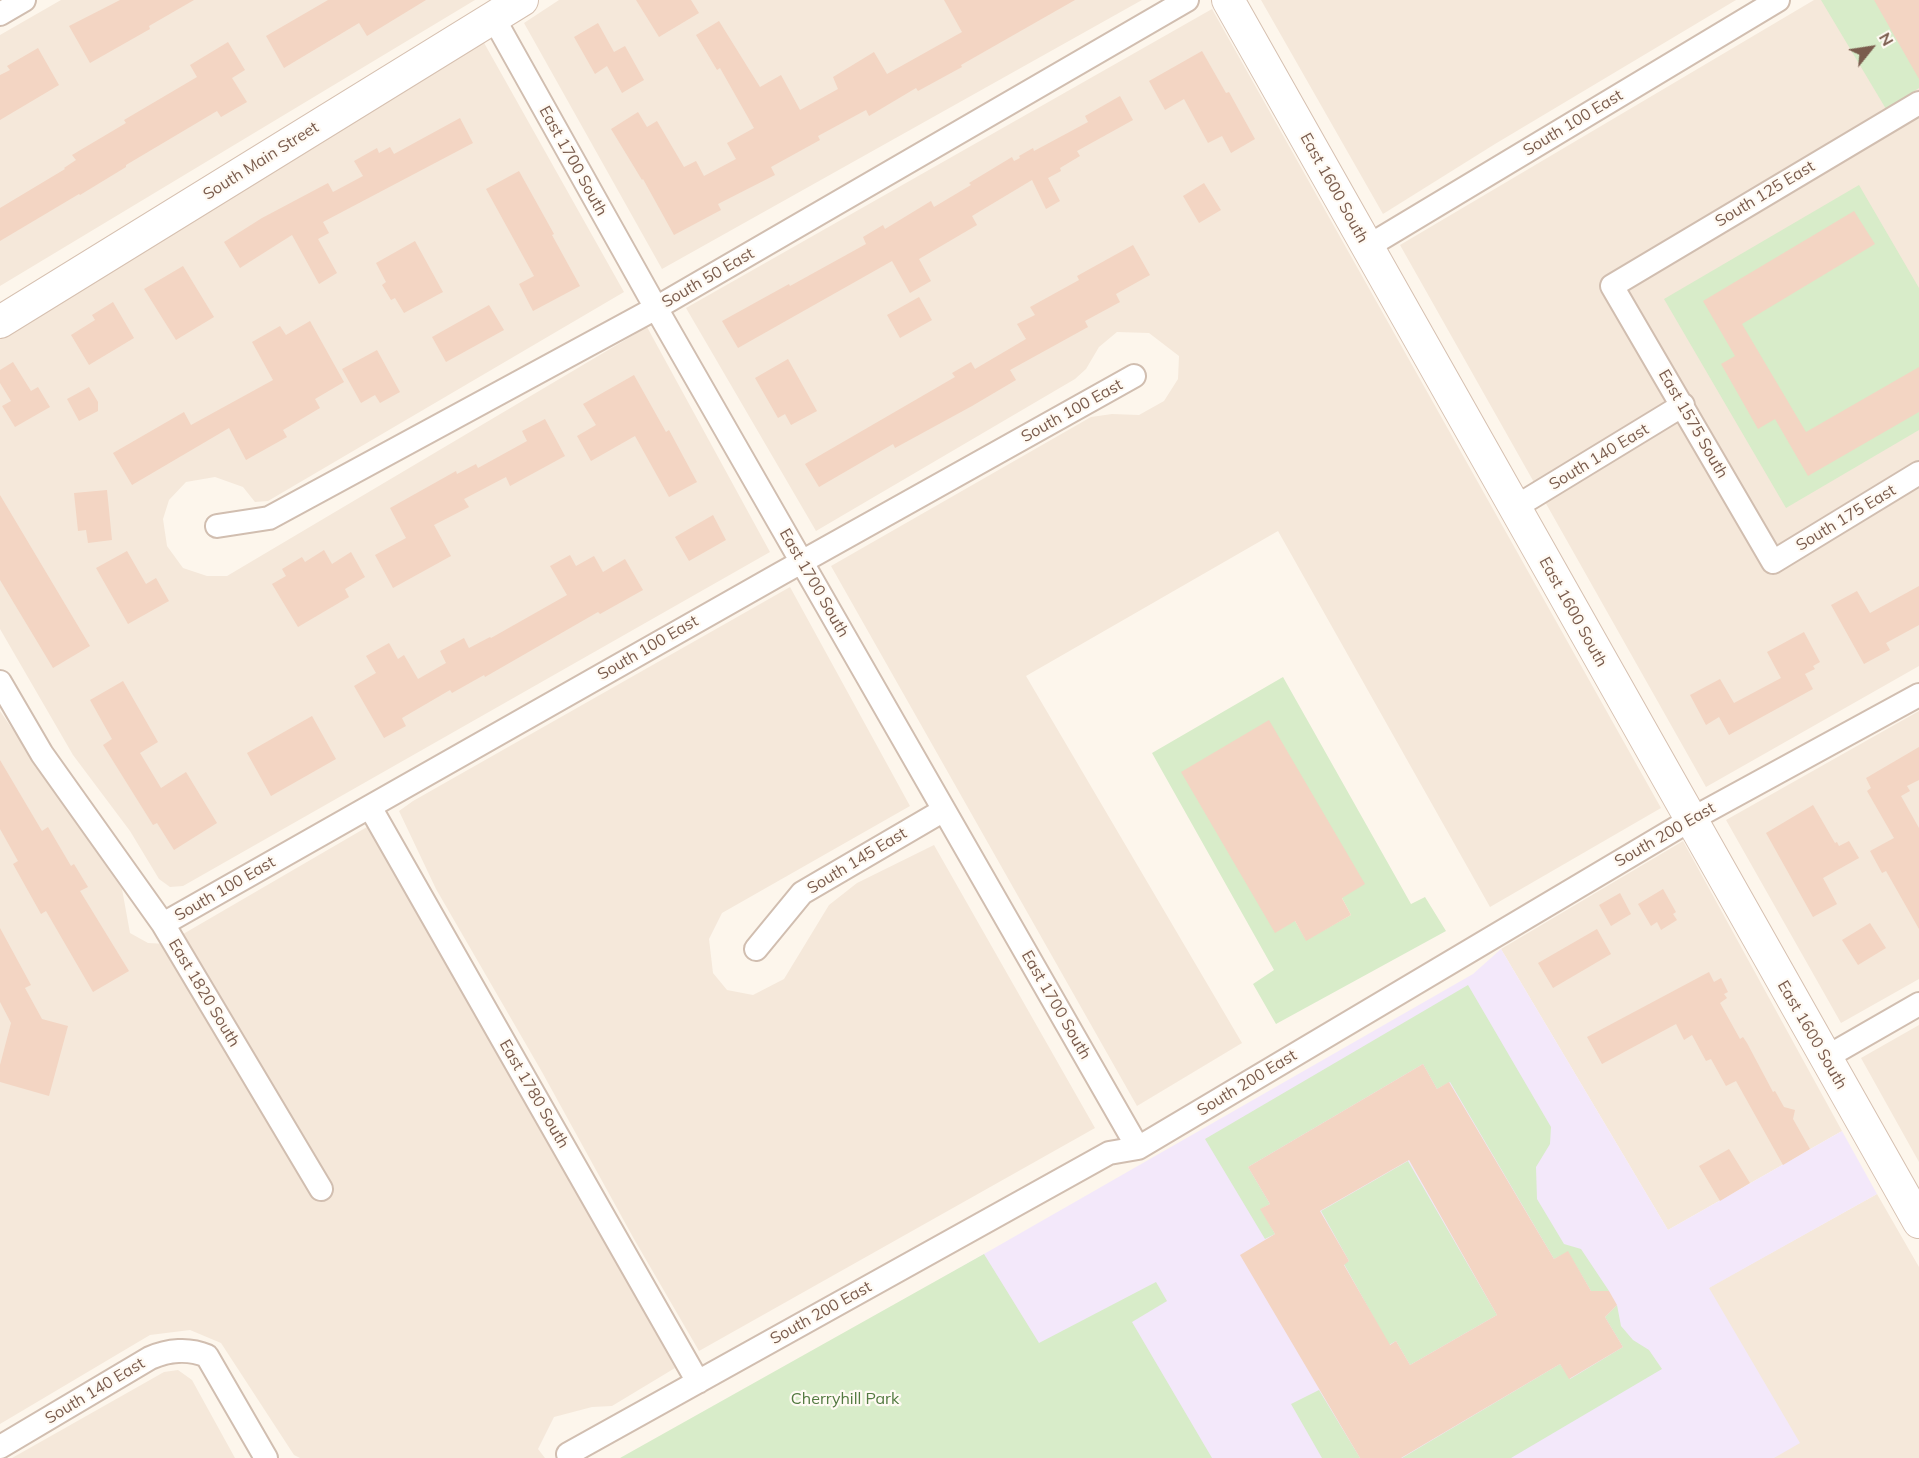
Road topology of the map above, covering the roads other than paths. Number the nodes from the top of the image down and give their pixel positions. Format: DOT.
graph roads {
  1 [pos="24,0"];
  2 [pos="522,0"];
  3 [pos="1187,0"];
  4 [pos="1228,0"];
  5 [pos="1778,0"];
  6 [pos="0,14"];
  7 [pos="493,17"];
  8 [pos="1919,103"];
  9 [pos="1367,247"];
  10 [pos="1612,286"];
  11 [pos="656,308"];
  12 [pos="0,322"];
  13 [pos="1134,376"];
  14 [pos="1683,405"];
  15 [pos="1919,473"];
  16 [pos="1514,508"];
  17 [pos="217,526"];
  18 [pos="801,561"];
  19 [pos="1773,562"];
  20 [pos="0,682"];
  21 [pos="1919,695"];
  22 [pos="370,807"];
  23 [pos="944,810"];
  24 [pos="1690,820"];
  25 [pos="164,924"];
  26 [pos="756,949"];
  27 [pos="1919,1004"];
  28 [pos="1825,1058"];
  29 [pos="1138,1148"];
  30 [pos="321,1189"];
  31 [pos="1919,1222"];
  32 [pos="698,1382"];
  33 [pos="0,1447"];
  34 [pos="569,1456"];
  35 [pos="266,1458"];
  1 -- 6 [label="street"];
  2 -- 7 [label="street, South Main Street"];
  3 -- 11 [label="street, South 50 East"];
  4 -- 9 [label="street, East 1600 South"];
  5 -- 9 [label="street, South 100 East"];
  7 -- 11 [label="street, East 1700 South"];
  7 -- 12 [label="street, South Main Street"];
  8 -- 10 [label="street, South 125 East"];
  9 -- 16 [label="street, East 1600 South"];
  10 -- 14 [label="street, East 1575 South"];
  11 -- 17 [label="street, South 50 East"];
  11 -- 18 [label="street, East 1700 South"];
  13 -- 18 [label="street, South 100 East"];
  14 -- 16 [label="street, South 140 East"];
  14 -- 19 [label="street, East 1575 South"];
  15 -- 19 [label="street, South 175 East"];
  16 -- 24 [label="street, East 1600 South"];
  18 -- 22 [label="street, South 100 East"];
  18 -- 23 [label="street, East 1700 South"];
  20 -- 25 [label="street, East 1820 South"];
  21 -- 24 [label="street, South 200 East"];
  22 -- 25 [label="street, South 100 East"];
  22 -- 32 [label="street, East 1780 South"];
  23 -- 26 [label="street, South 145 East"];
  23 -- 29 [label="street, East 1700 South"];
  24 -- 28 [label="street, East 1600 South"];
  24 -- 29 [label="street, South 200 East"];
  25 -- 30 [label="street, East 1820 South"];
  27 -- 28 [label="street"];
  28 -- 31 [label="street, East 1600 South"];
  29 -- 32 [label="street, South 200 East"];
  32 -- 34 [label="street, South 200 East"];
  33 -- 35 [label="street, South 140 East"];
}
